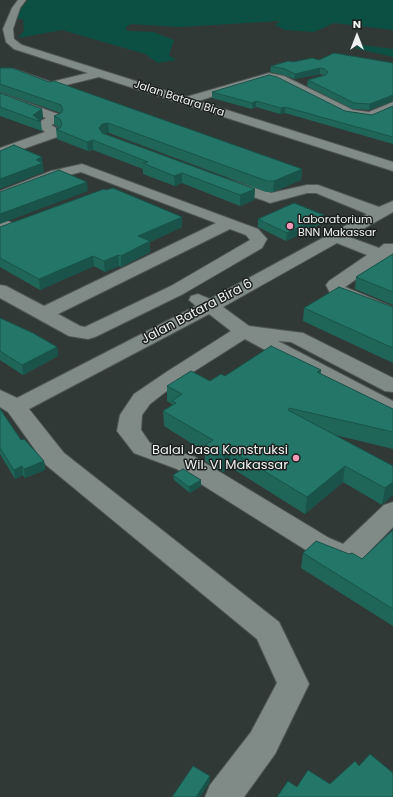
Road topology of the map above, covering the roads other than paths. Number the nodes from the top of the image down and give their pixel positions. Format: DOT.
graph roads {
  1 [pos="22,0"];
  2 [pos="0,44"];
  3 [pos="12,44"];
  4 [pos="0,72"];
  5 [pos="100,73"];
  6 [pos="313,80"];
  7 [pos="291,85"];
  8 [pos="0,96"];
  9 [pos="184,101"];
  10 [pos="393,106"];
  11 [pos="0,153"];
  12 [pos="393,167"];
  13 [pos="210,176"];
  14 [pos="125,184"];
  15 [pos="18,189"];
  16 [pos="104,192"];
  17 [pos="0,196"];
  18 [pos="37,197"];
  19 [pos="386,209"];
  20 [pos="230,223"];
  21 [pos="335,237"];
  22 [pos="389,253"];
  23 [pos="0,290"];
  24 [pos="177,290"];
  25 [pos="210,306"];
  26 [pos="43,314"];
  27 [pos="393,314"];
  28 [pos="244,332"];
  29 [pos="393,386"];
  30 [pos="8,402"];
  31 [pos="393,410"];
  32 [pos="393,511"];
  33 [pos="222,797"];
  1 -- 3 [label="street"];
  2 -- 3 [label="street, Jalan Batara Bira"];
  3 -- 5 [label="street, Jalan Batara Bira"];
  4 -- 5 [label="street"];
  5 -- 9 [label="street, Jalan Batara Bira"];
  6 -- 7 [label="street"];
  7 -- 9 [label="street"];
  7 -- 10 [label="street"];
  8 -- 11 [label="street"];
  9 -- 12 [label="street, Jalan Batara Bira"];
  13 -- 19 [label="street"];
  14 -- 15 [label="street"];
  14 -- 16 [label="street"];
  14 -- 20 [label="street"];
  15 -- 17 [label="street"];
  15 -- 18 [label="street"];
  19 -- 21 [label="street, Jalan Batara Bira 6"];
  20 -- 24 [label="street"];
  20 -- 26 [label="street"];
  21 -- 22 [label="street"];
  21 -- 25 [label="street, Jalan Batara Bira 6"];
  22 -- 27 [label="street"];
  23 -- 26 [label="street"];
  24 -- 25 [label="street"];
  24 -- 26 [label="street"];
  25 -- 28 [label="street"];
  25 -- 30 [label="street, Jalan Batara Bira 6"];
  28 -- 29 [label="street"];
  28 -- 31 [label="street"];
  28 -- 32 [label="street"];
  30 -- 33 [label="street"];
}
